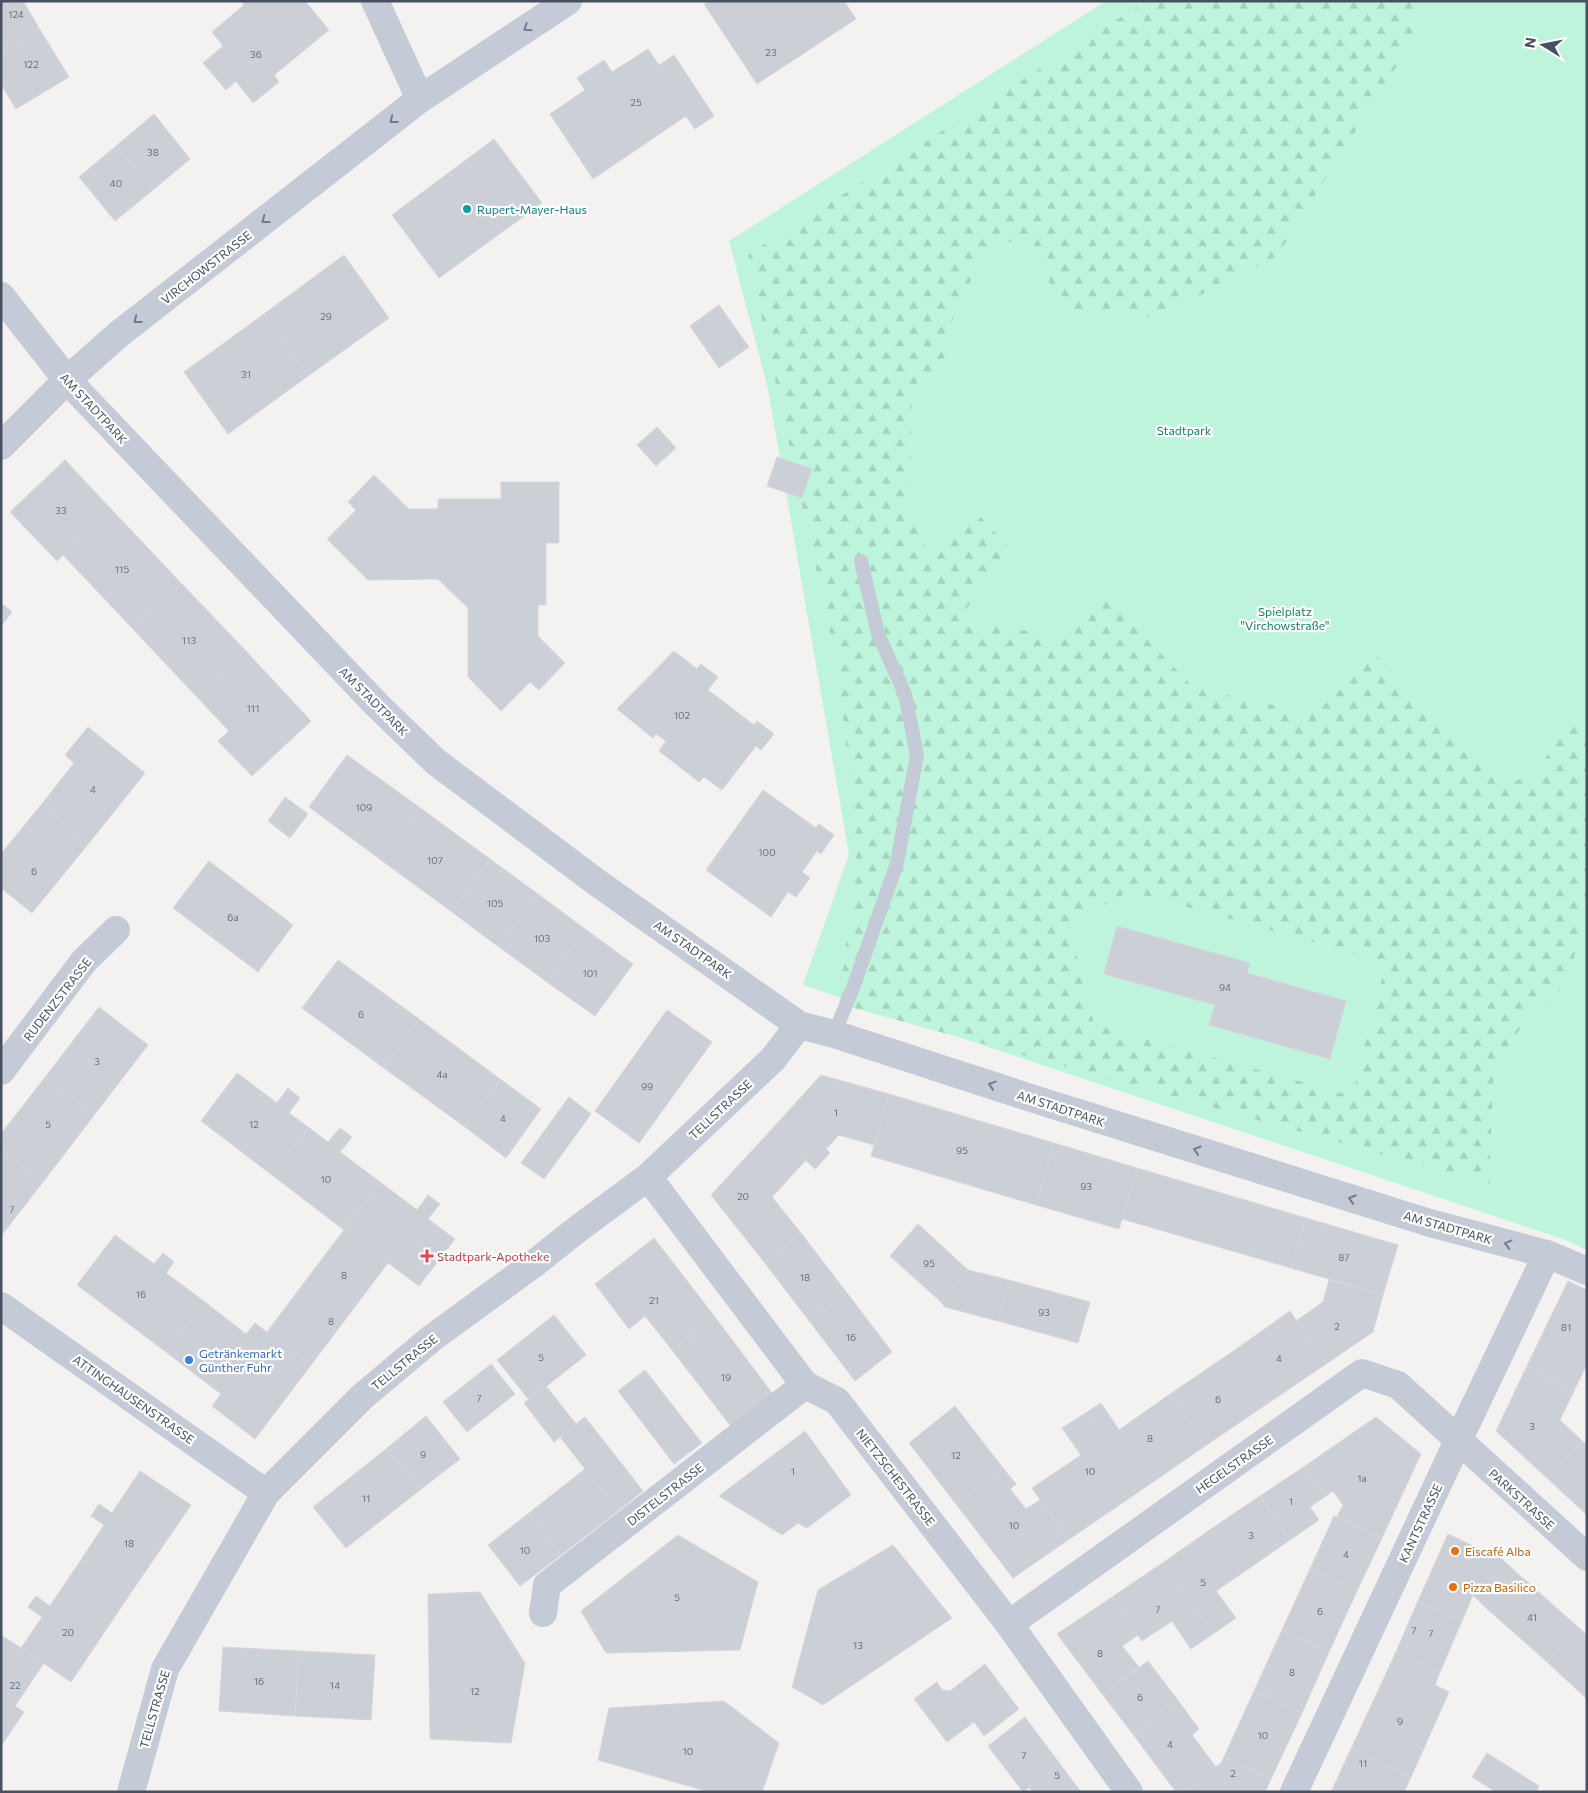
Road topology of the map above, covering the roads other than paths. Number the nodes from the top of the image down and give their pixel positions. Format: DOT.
graph roads {
  1 [pos="375,1"];
  2 [pos="568,1"];
  3 [pos="420,99"];
  4 [pos="1,296"];
  5 [pos="67,380"];
  6 [pos="1,446"];
  7 [pos="861,561"];
  8 [pos="116,930"];
  9 [pos="799,1025"];
  10 [pos="834,1034"];
  11 [pos="1,1071"];
  12 [pos="648,1177"];
  13 [pos="1547,1254"];
  14 [pos="1587,1271"];
  15 [pos="1,1306"];
  16 [pos="805,1385"];
  17 [pos="1458,1441"];
  18 [pos="266,1492"];
  19 [pos="1587,1556"];
  20 [pos="543,1613"];
  21 [pos="1009,1624"];
  22 [pos="131,1792"];
  23 [pos="1129,1792"];
  24 [pos="1294,1792"];
  1 -- 3 [label="street"];
  2 -- 3 [label="street, VIRCHOWSTRASSE, one-way"];
  3 -- 5 [label="street, VIRCHOWSTRASSE, one-way"];
  4 -- 5 [label="street, AM STADTPARK"];
  5 -- 6 [label="street, VIRCHOWSTRASSE"];
  5 -- 9 [label="street, AM STADTPARK"];
  7 -- 10 [label="lane"];
  8 -- 11 [label="street, RUDENZSTRASSE"];
  9 -- 10 [label="street, AM STADTPARK"];
  9 -- 12 [label="street, TELLSTRASSE"];
  13 -- 10 [label="street, AM STADTPARK, one-way"];
  12 -- 16 [label="street, NIETZSCHESTRASSE"];
  12 -- 18 [label="street, TELLSTRASSE"];
  13 -- 14 [label="street, AM STADTPARK"];
  13 -- 17 [label="street, KANTSTRASSE"];
  15 -- 18 [label="street, ATTINGHAUSENSTRASSE"];
  16 -- 20 [label="street, DISTELSTRASSE"];
  16 -- 21 [label="street, NIETZSCHESTRASSE"];
  17 -- 19 [label="street, PARKSTRASSE"];
  17 -- 21 [label="street, HEGELSTRASSE"];
  17 -- 24 [label="street, KANTSTRASSE"];
  18 -- 22 [label="street, TELLSTRASSE"];
  21 -- 23 [label="street, NIETZSCHESTRASSE"];
}
